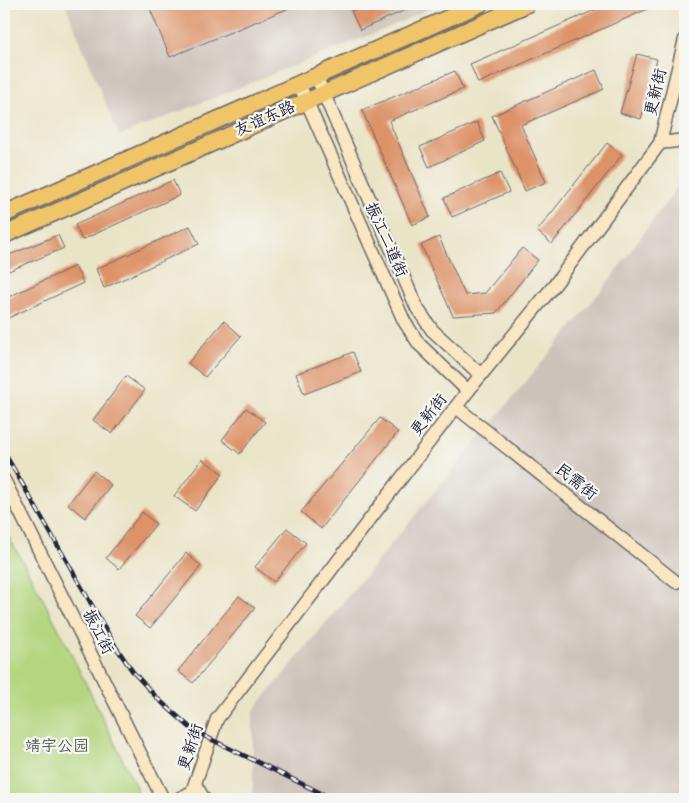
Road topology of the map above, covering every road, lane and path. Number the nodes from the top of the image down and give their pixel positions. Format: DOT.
graph roads {
  1 [pos="480,4"];
  2 [pos="527,4"];
  3 [pos="685,39"];
  4 [pos="316,76"];
  5 [pos="299,84"];
  6 [pos="324,93"];
  7 [pos="307,101"];
  8 [pos="685,140"];
  9 [pos="660,143"];
  10 [pos="4,214"];
  11 [pos="4,235"];
  12 [pos="481,375"];
  13 [pos="468,391"];
  14 [pos="456,407"];
  15 [pos="4,480"];
  16 [pos="676,582"];
  17 [pos="195,792"];
  18 [pos="163,799"];
  19 [pos="178,799"];
  20 [pos="204,799"];
  1 -- 4 [label="highway, 友谊东路"];
  2 -- 6 [label="highway, 友谊东路"];
  3 -- 9 [label="street, 更新街"];
  4 -- 5 [label="highway, 友谊东路"];
  4 -- 6 [label="street, 振江二道街"];
  5 -- 7 [label="street, 振江二道街"];
  5 -- 10 [label="highway, 友谊东路"];
  6 -- 7 [label="highway, 友谊东路"];
  6 -- 12 [label="street, 振江二道街"];
  7 -- 11 [label="highway, 友谊东路"];
  7 -- 13 [label="street, 振江二道街"];
  8 -- 9 [label="street"];
  9 -- 12 [label="street, 更新街"];
  12 -- 13 [label="street, 更新街"];
  13 -- 14 [label="street, 更新街"];
  14 -- 16 [label="street, 民需街"];
  14 -- 17 [label="street, 更新街"];
  15 -- 18 [label="street, 振江街"];
  17 -- 19 [label="street, 更新街"];
  17 -- 20 [label="street"];
}
